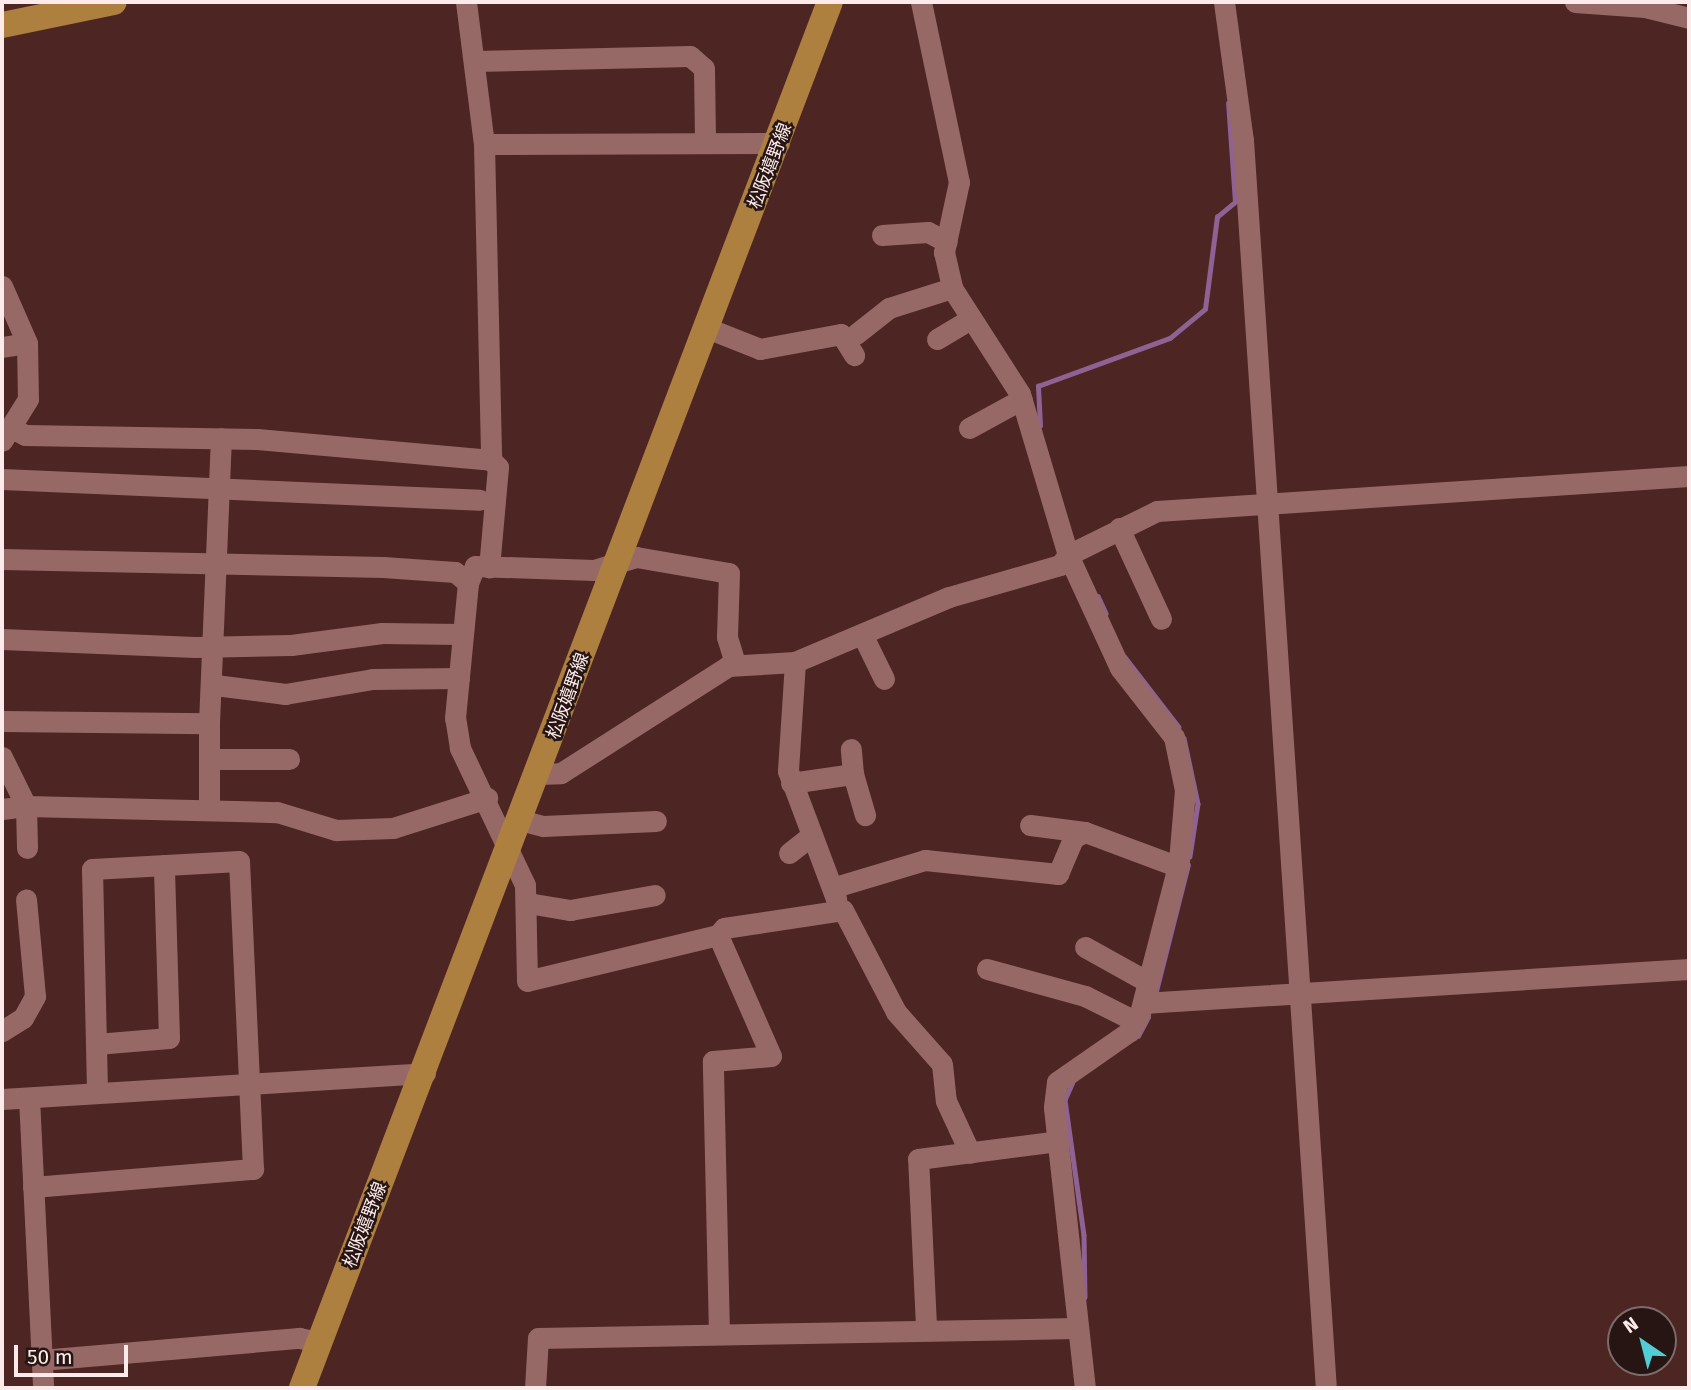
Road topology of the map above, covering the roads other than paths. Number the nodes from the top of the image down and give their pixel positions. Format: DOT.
graph roads {
  1 [pos="114,2"];
  2 [pos="466,2"];
  3 [pos="830,2"];
  4 [pos="921,2"];
  5 [pos="1224,2"];
  6 [pos="1574,2"];
  7 [pos="1689,18"];
  8 [pos="2,25"];
  9 [pos="474,61"];
  10 [pos="705,143"];
  11 [pos="779,143"];
  12 [pos="484,144"];
  13 [pos="882,235"];
  14 [pos="947,242"];
  15 [pos="2,286"];
  16 [pos="951,288"];
  17 [pos="969,320"];
  18 [pos="707,328"];
  19 [pos="937,339"];
  20 [pos="27,344"];
  21 [pos="2,346"];
  22 [pos="1022,399"];
  23 [pos="969,428"];
  24 [pos="6,434"];
  25 [pos="221,438"];
  26 [pos="491,460"];
  27 [pos="1689,476"];
  28 [pos="2,479"];
  29 [pos="219,488"];
  30 [pos="480,499"];
  31 [pos="1267,505"];
  32 [pos="1119,527"];
  33 [pos="1068,555"];
  34 [pos="2,559"];
  35 [pos="617,562"];
  36 [pos="216,567"];
  37 [pos="489,568"];
  38 [pos="468,583"];
  39 [pos="1161,620"];
  40 [pos="460,634"];
  41 [pos="862,634"];
  42 [pos="2,639"];
  43 [pos="213,643"];
  44 [pos="795,662"];
  45 [pos="735,663"];
  46 [pos="459,678"];
  47 [pos="884,679"];
  48 [pos="215,685"];
  49 [pos="2,721"];
  50 [pos="209,723"];
  51 [pos="851,749"];
  52 [pos="2,757"];
  53 [pos="211,759"];
  54 [pos="289,759"];
  55 [pos="538,774"];
  56 [pos="853,774"];
  57 [pos="791,783"];
  58 [pos="487,799"];
  59 [pos="26,806"];
  60 [pos="209,807"];
  61 [pos="2,809"];
  62 [pos="865,815"];
  63 [pos="520,820"];
  64 [pos="656,821"];
  65 [pos="1030,825"];
  66 [pos="1085,832"];
  67 [pos="812,835"];
  68 [pos="510,847"];
  69 [pos="27,848"];
  70 [pos="789,853"];
  71 [pos="1180,862"];
  72 [pos="164,865"];
  73 [pos="655,895"];
  74 [pos="836,897"];
  75 [pos="26,900"];
  76 [pos="528,903"];
  77 [pos="718,935"];
  78 [pos="1086,947"];
  79 [pos="988,969"];
  80 [pos="1689,970"];
  81 [pos="1148,982"];
  82 [pos="1301,997"];
  83 [pos="1139,1012"];
  84 [pos="2,1031"];
  85 [pos="96,1044"];
  86 [pos="425,1073"];
  87 [pos="247,1086"];
  88 [pos="97,1092"];
  89 [pos="29,1098"];
  90 [pos="2,1099"];
  91 [pos="1058,1141"];
  92 [pos="970,1153"];
  93 [pos="33,1186"];
  94 [pos="926,1326"];
  95 [pos="1076,1328"];
  96 [pos="719,1334"];
  97 [pos="319,1342"];
  98 [pos="41,1360"];
  99 [pos="43,1388"];
  100 [pos="302,1388"];
  101 [pos="535,1388"];
  102 [pos="1085,1388"];
  103 [pos="1326,1388"];
  1 -- 8 [label="main road"];
  2 -- 9 [label="street"];
  3 -- 11 [label="main road, 松阪嬉野線"];
  4 -- 14 [label="street"];
  5 -- 31 [label="street"];
  6 -- 7 [label="street"];
  9 -- 10 [label="street"];
  9 -- 12 [label="street"];
  10 -- 11 [label="street"];
  10 -- 12 [label="street"];
  11 -- 18 [label="main road, 松阪嬉野線"];
  12 -- 26 [label="street"];
  13 -- 14 [label="street"];
  14 -- 16 [label="street"];
  15 -- 20 [label="street"];
  16 -- 17 [label="street"];
  16 -- 18 [label="street"];
  17 -- 19 [label="street"];
  17 -- 22 [label="street"];
  18 -- 35 [label="main road, 松阪嬉野線"];
  20 -- 21 [label="street"];
  20 -- 24 [label="street"];
  22 -- 23 [label="street"];
  22 -- 33 [label="street"];
  24 -- 25 [label="street"];
  25 -- 26 [label="street"];
  25 -- 29 [label="street"];
  26 -- 37 [label="street"];
  27 -- 31 [label="street"];
  28 -- 29 [label="street"];
  29 -- 30 [label="street"];
  29 -- 36 [label="street"];
  31 -- 32 [label="street"];
  31 -- 82 [label="street"];
  32 -- 33 [label="street"];
  32 -- 39 [label="street"];
  33 -- 41 [label="street"];
  33 -- 71 [label="street"];
  34 -- 36 [label="street"];
  35 -- 37 [label="street"];
  35 -- 45 [label="street"];
  35 -- 55 [label="main road, 松阪嬉野線"];
  36 -- 38 [label="street"];
  36 -- 43 [label="street"];
  37 -- 38 [label="street"];
  38 -- 40 [label="street"];
  40 -- 43 [label="street"];
  40 -- 46 [label="street"];
  41 -- 44 [label="street"];
  41 -- 47 [label="street"];
  42 -- 43 [label="street"];
  43 -- 48 [label="street"];
  44 -- 45 [label="street"];
  44 -- 57 [label="street"];
  45 -- 55 [label="street"];
  46 -- 48 [label="street"];
  46 -- 58 [label="street"];
  48 -- 50 [label="street"];
  49 -- 50 [label="street"];
  50 -- 53 [label="street"];
  51 -- 56 [label="street"];
  52 -- 59 [label="street"];
  53 -- 54 [label="street"];
  53 -- 60 [label="street"];
  55 -- 63 [label="main road, 松阪嬉野線"];
  56 -- 57 [label="street"];
  56 -- 62 [label="street"];
  57 -- 67 [label="street"];
  58 -- 60 [label="street"];
  58 -- 68 [label="street"];
  59 -- 60 [label="street"];
  59 -- 61 [label="street"];
  59 -- 69 [label="street"];
  63 -- 64 [label="street"];
  63 -- 68 [label="main road, 松阪嬉野線"];
  65 -- 66 [label="street"];
  66 -- 71 [label="street"];
  66 -- 74 [label="street"];
  67 -- 70 [label="street"];
  67 -- 74 [label="street"];
  68 -- 76 [label="street"];
  68 -- 86 [label="main road, 松阪嬉野線"];
  71 -- 81 [label="street"];
  72 -- 85 [label="street"];
  72 -- 85 [label="street"];
  72 -- 87 [label="street"];
  73 -- 76 [label="street"];
  74 -- 77 [label="street"];
  74 -- 92 [label="street"];
  75 -- 84 [label="street"];
  76 -- 77 [label="street"];
  77 -- 96 [label="street"];
  78 -- 81 [label="street"];
  79 -- 83 [label="street"];
  80 -- 82 [label="street"];
  81 -- 83 [label="street"];
  82 -- 83 [label="street"];
  82 -- 103 [label="street"];
  83 -- 91 [label="street"];
  85 -- 88 [label="street"];
  86 -- 87 [label="street"];
  86 -- 97 [label="main road, 松阪嬉野線"];
  87 -- 88 [label="street"];
  87 -- 93 [label="street"];
  88 -- 89 [label="street"];
  89 -- 90 [label="street"];
  89 -- 93 [label="street"];
  91 -- 92 [label="street"];
  91 -- 95 [label="street"];
  92 -- 94 [label="street"];
  93 -- 98 [label="street"];
  94 -- 95 [label="street"];
  94 -- 96 [label="street"];
  95 -- 102 [label="street"];
  96 -- 101 [label="street"];
  97 -- 98 [label="street"];
  97 -- 100 [label="main road, 松阪嬉野線"];
  98 -- 99 [label="street"];
}
